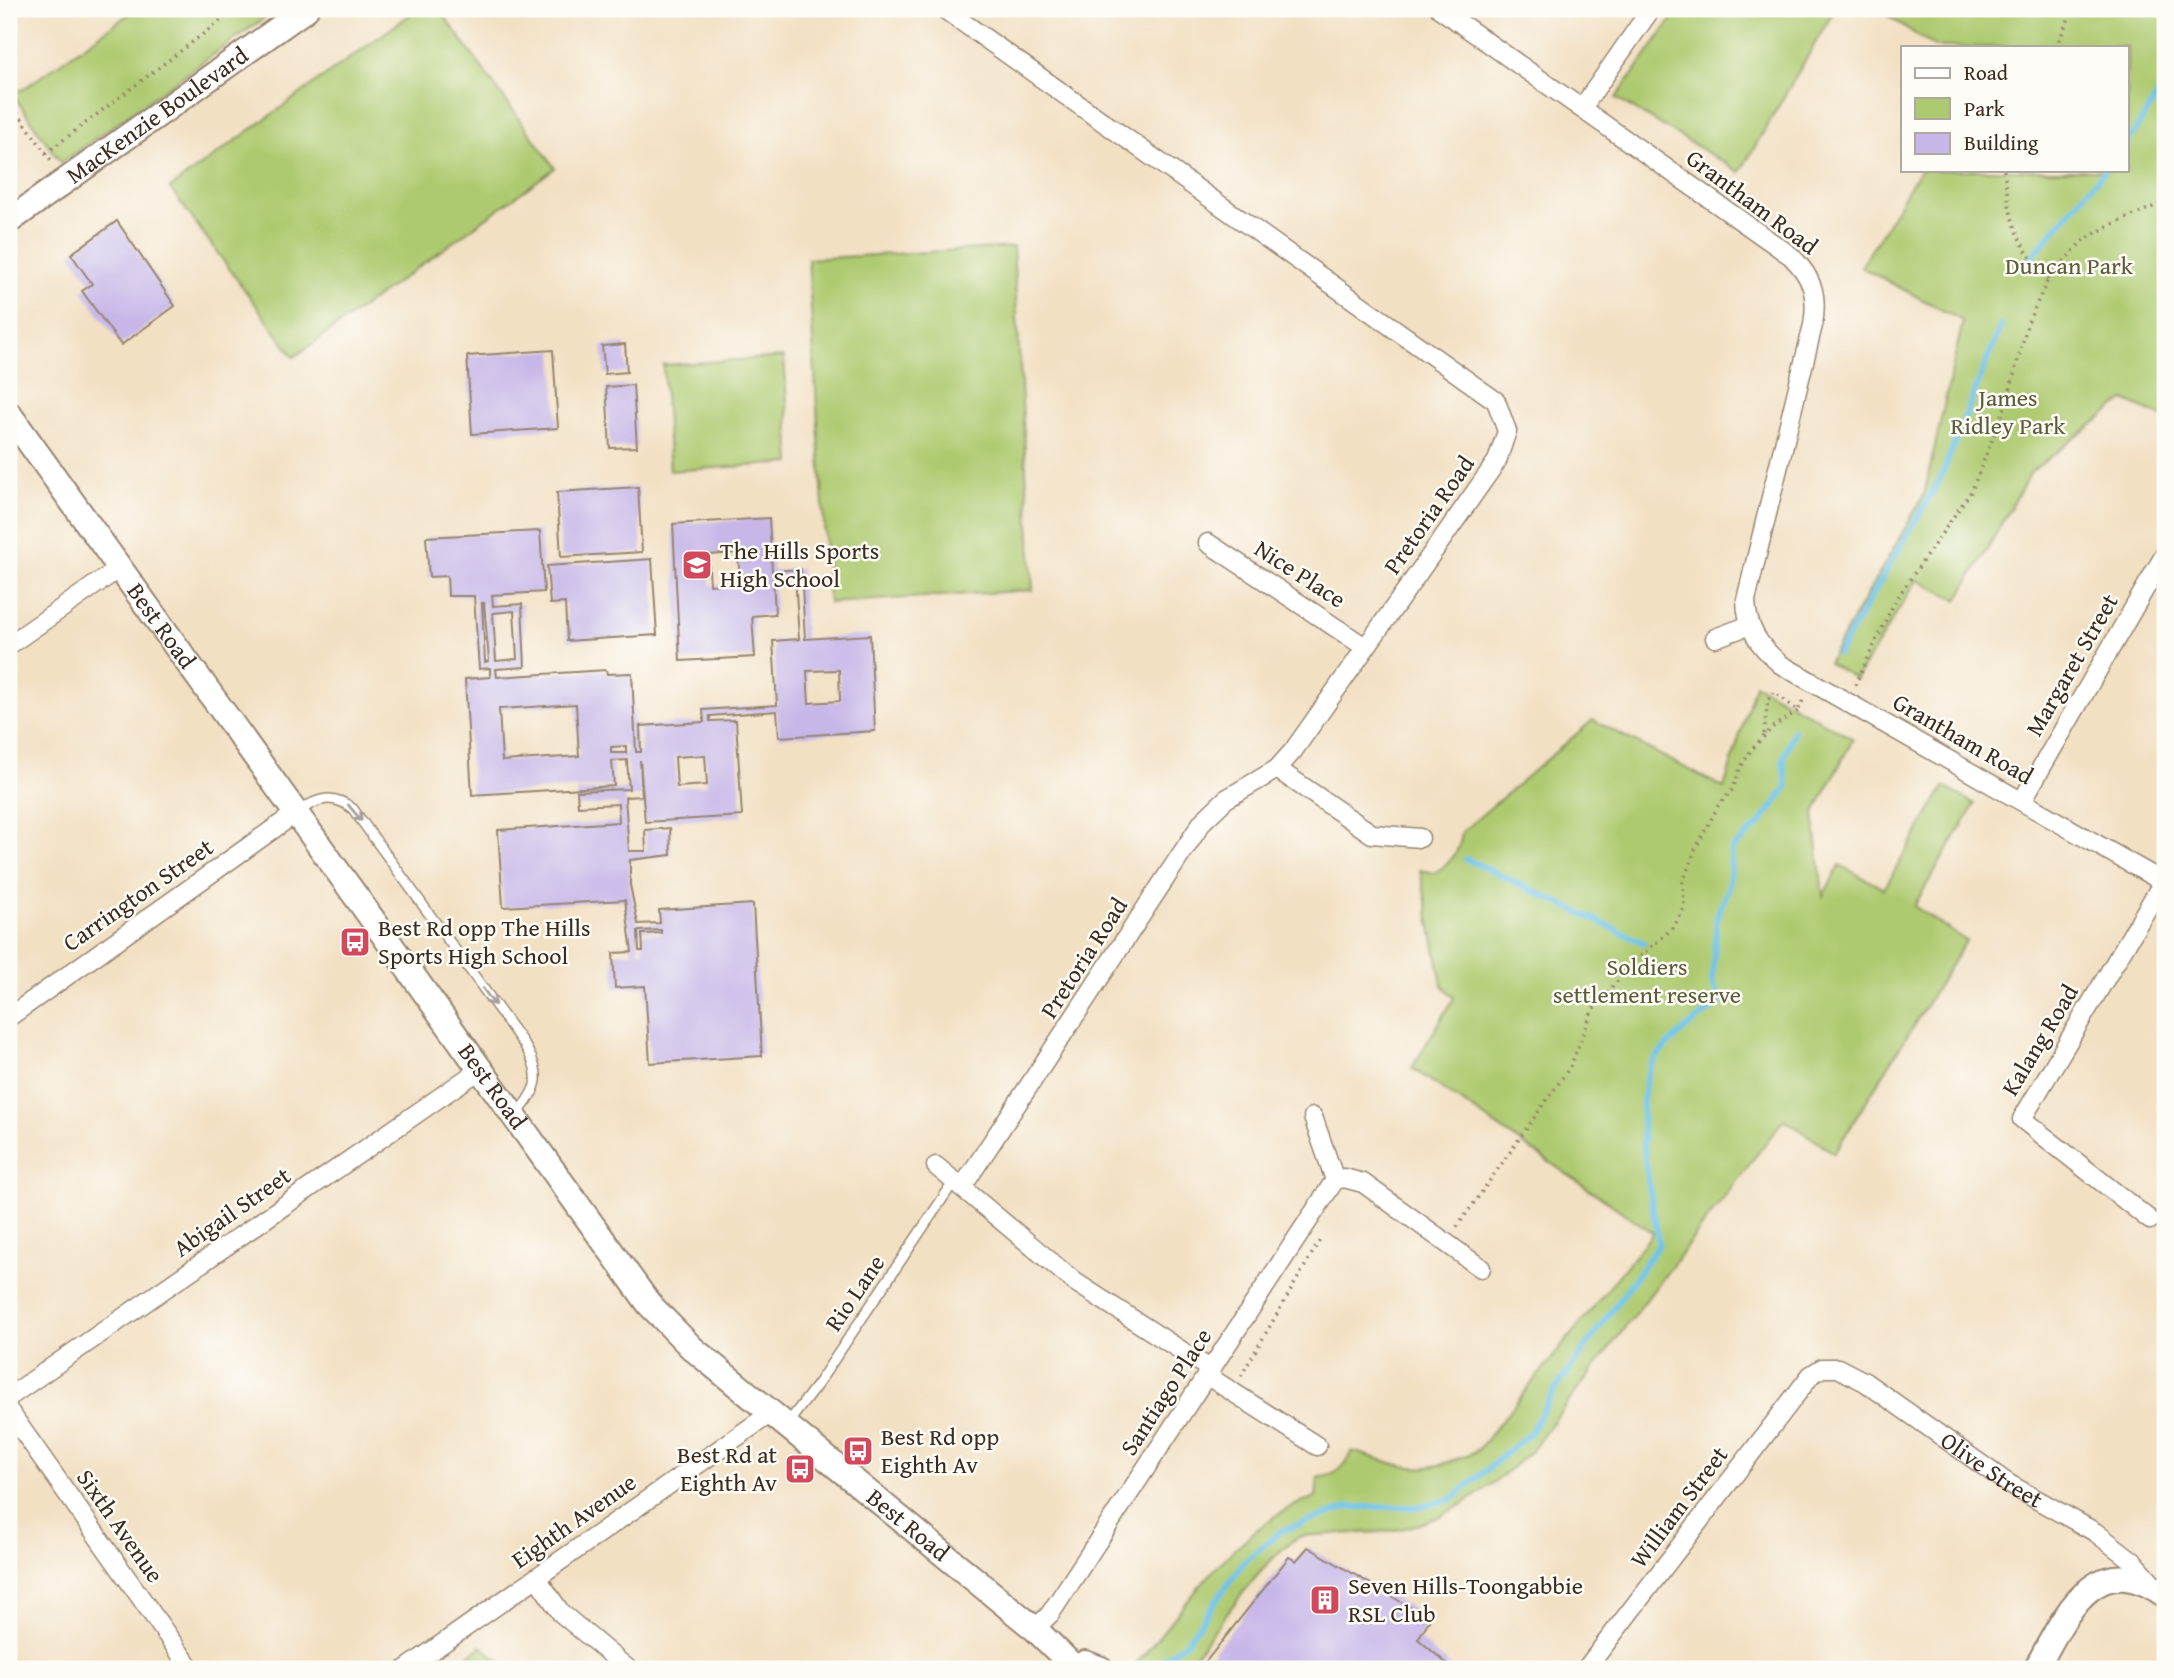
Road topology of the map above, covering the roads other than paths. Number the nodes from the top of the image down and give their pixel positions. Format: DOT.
graph roads {
  1 [pos="306,9"];
  2 [pos="944,9"];
  3 [pos="1440,9"];
  4 [pos="1651,9"];
  5 [pos="1582,108"];
  6 [pos="9,221"];
  7 [pos="9,414"];
  8 [pos="1208,543"];
  9 [pos="2165,554"];
  10 [pos="118,569"];
  11 [pos="1750,625"];
  12 [pos="1715,638"];
  13 [pos="9,645"];
  14 [pos="1365,647"];
  15 [pos="1277,769"];
  16 [pos="2022,801"];
  17 [pos="296,813"];
  18 [pos="1420,838"];
  19 [pos="2164,882"];
  20 [pos="9,1017"];
  21 [pos="482,1068"];
  22 [pos="515,1116"];
  23 [pos="1313,1117"];
  24 [pos="936,1166"];
  25 [pos="1335,1180"];
  26 [pos="959,1183"];
  27 [pos="2150,1220"];
  28 [pos="1481,1268"];
  29 [pos="1208,1372"];
  30 [pos="1811,1375"];
  31 [pos="9,1397"];
  32 [pos="9,1411"];
  33 [pos="778,1420"];
  34 [pos="1317,1446"];
  35 [pos="537,1578"];
  36 [pos="2162,1592"];
  37 [pos="1035,1629"];
  38 [pos="1074,1668"];
  39 [pos="191,1669"];
  40 [pos="406,1669"];
  41 [pos="628,1669"];
  42 [pos="1101,1669"];
  43 [pos="1586,1669"];
  44 [pos="2036,1669"];
  1 -- 6 [label="main road, MacKenzie Boulevard"];
  2 -- 14 [label="street, Pretoria Road"];
  3 -- 5 [label="street, Grantham Road"];
  4 -- 5 [label="street"];
  5 -- 11 [label="street, Grantham Road"];
  7 -- 10 [label="main road, Best Road"];
  8 -- 14 [label="street, Nice Place"];
  9 -- 16 [label="street, Margaret Street"];
  10 -- 13 [label="street"];
  10 -- 17 [label="main road, Best Road"];
  11 -- 12 [label="street"];
  11 -- 16 [label="street, Grantham Road"];
  14 -- 15 [label="street, Pretoria Road"];
  15 -- 18 [label="street"];
  15 -- 26 [label="street, Pretoria Road"];
  16 -- 19 [label="street, Grantham Road"];
  17 -- 20 [label="street, Carrington Street"];
  17 -- 21 [label="main road, Best Road"];
  17 -- 22 [label="lane, one-way"];
  19 -- 27 [label="street, Kalang Road"];
  21 -- 22 [label="main road, Best Road"];
  21 -- 31 [label="street, Abigail Street"];
  22 -- 33 [label="main road, Best Road"];
  23 -- 25 [label="street"];
  24 -- 26 [label="street"];
  25 -- 28 [label="street"];
  25 -- 29 [label="street, Santiago Place"];
  26 -- 29 [label="street"];
  26 -- 33 [label="lane, Rio Lane"];
  29 -- 34 [label="street"];
  29 -- 37 [label="street, Santiago Place"];
  30 -- 36 [label="street, Olive Street"];
  30 -- 43 [label="street, William Street"];
  32 -- 39 [label="street, Sixth Avenue"];
  33 -- 35 [label="street, Eighth Avenue"];
  33 -- 37 [label="main road, Best Road"];
  35 -- 40 [label="street, Eighth Avenue"];
  35 -- 41 [label="street"];
  36 -- 44 [label="main road"];
  37 -- 38 [label="main road, Best Road"];
  38 -- 42 [label="main road"];
}
